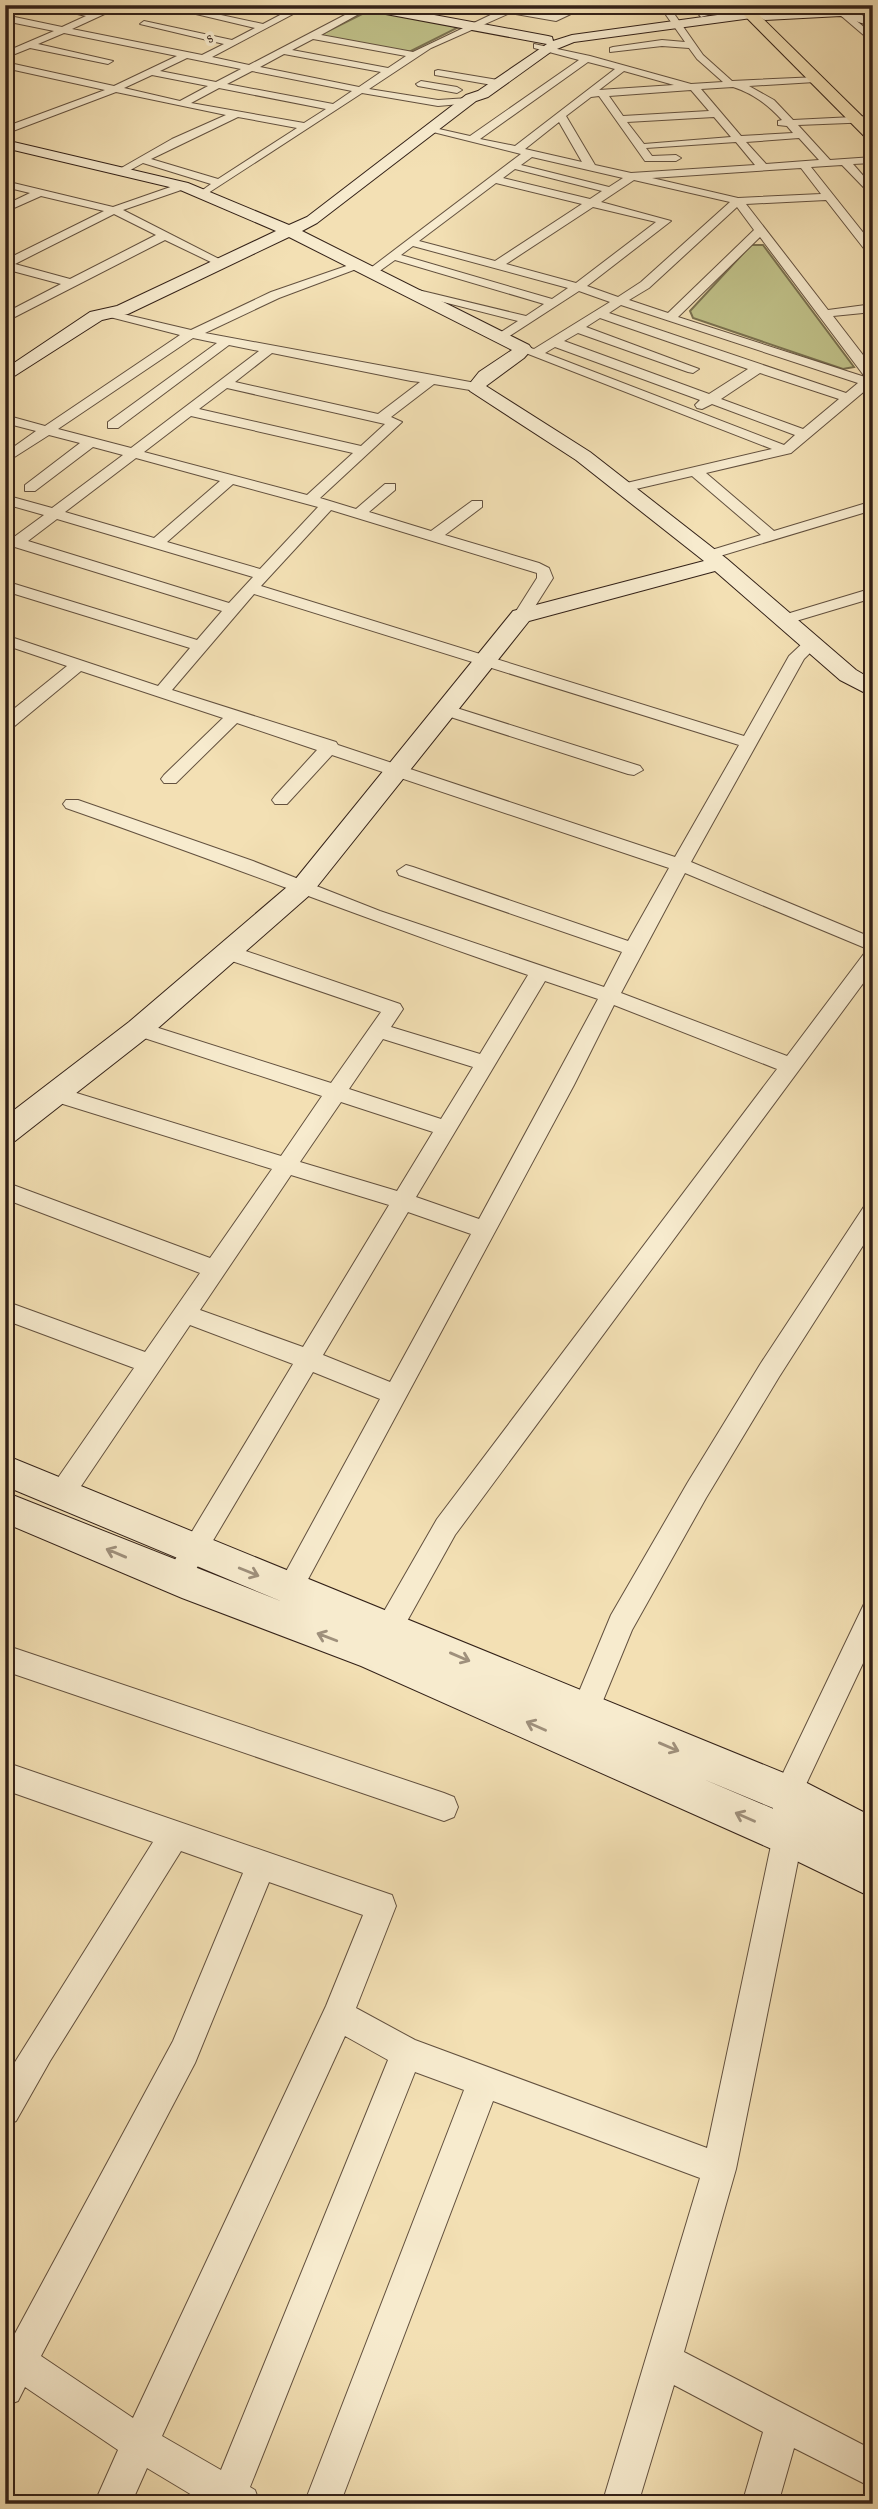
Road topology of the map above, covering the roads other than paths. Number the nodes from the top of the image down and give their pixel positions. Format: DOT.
graph roads {
  1 [pos="43,5"];
  2 [pos="120,5"];
  3 [pos="188,5"];
  4 [pos="250,5"];
  5 [pos="306,5"];
  6 [pos="484,5"];
  7 [pos="520,5"];
  8 [pos="586,5"];
  9 [pos="676,5"];
  10 [pos="821,5"];
  11 [pos="366,6"];
  12 [pos="663,6"];
  13 [pos="179,9"];
  14 [pos="510,10"];
  15 [pos="700,10"];
  16 [pos="754,10"];
  17 [pos="842,12"];
  18 [pos="291,13"];
  19 [pos="97,16"];
  20 [pos="5,18"];
  21 [pos="675,21"];
  22 [pos="873,23"];
  23 [pos="144,24"];
  24 [pos="473,26"];
  25 [pos="264,27"];
  26 [pos="62,30"];
  27 [pos="313,36"];
  28 [pos="572,39"];
  29 [pos="109,40"];
  30 [pos="873,40"];
  31 [pos="5,41"];
  32 [pos="233,43"];
  33 [pos="27,45"];
  34 [pos="544,45"];
  35 [pos="692,45"];
  36 [pos="141,46"];
  37 [pos="613,50"];
  38 [pos="283,51"];
  39 [pos="5,55"];
  40 [pos="185,55"];
  41 [pos="415,55"];
  42 [pos="638,57"];
  43 [pos="202,58"];
  44 [pos="587,58"];
  45 [pos="108,61"];
  46 [pos="5,65"];
  47 [pos="251,68"];
  48 [pos="622,68"];
  49 [pos="389,71"];
  50 [pos="151,72"];
  51 [pos="438,73"];
  52 [pos="699,74"];
  53 [pos="495,76"];
  54 [pos="68,79"];
  55 [pos="815,79"];
  56 [pos="727,81"];
  57 [pos="421,84"];
  58 [pos="217,85"];
  59 [pos="694,88"];
  60 [pos="114,90"];
  61 [pos="360,90"];
  62 [pos="602,93"];
  63 [pos="589,94"];
  64 [pos="470,97"];
  65 [pos="708,103"];
  66 [pos="181,104"];
  67 [pos="332,107"];
  68 [pos="613,108"];
  69 [pos="236,114"];
  70 [pos="718,114"];
  71 [pos="561,116"];
  72 [pos="620,119"];
  73 [pos="868,121"];
  74 [pos="792,122"];
  75 [pos="766,124"];
  76 [pos="727,125"];
  77 [pos="740,125"];
  78 [pos="305,126"];
  79 [pos="430,130"];
  80 [pos="5,131"];
  81 [pos="802,135"];
  82 [pos="873,136"];
  83 [pos="473,139"];
  84 [pos="738,139"];
  85 [pos="5,144"];
  86 [pos="639,146"];
  87 [pos="518,149"];
  88 [pos="531,152"];
  89 [pos="751,154"];
  90 [pos="739,155"];
  91 [pos="689,158"];
  92 [pos="141,159"];
  93 [pos="873,160"];
  94 [pos="844,161"];
  95 [pos="826,162"];
  96 [pos="803,164"];
  97 [pos="514,166"];
  98 [pos="590,166"];
  99 [pos="762,166"];
  100 [pos="121,171"];
  101 [pos="633,176"];
  102 [pos="496,180"];
  103 [pos="219,183"];
  104 [pos="5,184"];
  105 [pos="183,186"];
  106 [pos="610,190"];
  107 [pos="43,191"];
  108 [pos="202,194"];
  109 [pos="873,194"];
  110 [pos="828,197"];
  111 [pos="738,201"];
  112 [pos="590,202"];
  113 [pos="5,209"];
  114 [pos="114,210"];
  115 [pos="761,230"];
  116 [pos="290,231"];
  117 [pos="165,235"];
  118 [pos="413,243"];
  119 [pos="873,253"];
  120 [pos="393,256"];
  121 [pos="221,263"];
  122 [pos="5,265"];
  123 [pos="497,265"];
  124 [pos="363,269"];
  125 [pos="70,283"];
  126 [pos="578,287"];
  127 [pos="414,293"];
  128 [pos="618,301"];
  129 [pos="554,303"];
  130 [pos="5,304"];
  131 [pos="873,308"];
  132 [pos="21,309"];
  133 [pos="110,313"];
  134 [pos="599,314"];
  135 [pos="822,314"];
  136 [pos="5,318"];
  137 [pos="670,318"];
  138 [pos="528,320"];
  139 [pos="576,328"];
  140 [pos="192,334"];
  141 [pos="502,337"];
  142 [pos="228,341"];
  143 [pos="554,342"];
  144 [pos="270,349"];
  145 [pos="529,352"];
  146 [pos="758,368"];
  147 [pos="694,369"];
  148 [pos="5,377"];
  149 [pos="871,379"];
  150 [pos="431,380"];
  151 [pos="225,384"];
  152 [pos="476,387"];
  153 [pos="848,398"];
  154 [pos="712,400"];
  155 [pos="189,411"];
  156 [pos="688,413"];
  157 [pos="382,418"];
  158 [pos="5,419"];
  159 [pos="113,425"];
  160 [pos="45,429"];
  161 [pos="805,434"];
  162 [pos="92,441"];
  163 [pos="786,450"];
  164 [pos="363,451"];
  165 [pos="135,453"];
  166 [pos="5,459"];
  167 [pos="696,472"];
  168 [pos="230,479"];
  169 [pos="390,487"];
  170 [pos="30,488"];
  171 [pos="623,488"];
  172 [pos="5,499"];
  173 [pos="310,500"];
  174 [pos="477,504"];
  175 [pos="328,505"];
  176 [pos="873,505"];
  177 [pos="358,514"];
  178 [pos="54,515"];
  179 [pos="435,536"];
  180 [pos="771,536"];
  181 [pos="11,541"];
  182 [pos="156,544"];
  183 [pos="715,559"];
  184 [pos="263,575"];
  185 [pos="5,586"];
  186 [pos="250,588"];
  187 [pos="873,593"];
  188 [pos="232,608"];
  189 [pos="522,616"];
  190 [pos="786,619"];
  191 [pos="5,640"];
  192 [pos="812,643"];
  193 [pos="200,646"];
  194 [pos="485,660"];
  195 [pos="80,664"];
  196 [pos="873,690"];
  197 [pos="162,691"];
  198 [pos="444,709"];
  199 [pos="236,715"];
  200 [pos="5,725"];
  201 [pos="749,743"];
  202 [pos="330,746"];
  203 [pos="397,769"];
  204 [pos="634,771"];
  205 [pos="170,779"];
  206 [pos="281,800"];
  207 [pos="72,804"];
  208 [pos="681,865"];
  209 [pos="406,871"];
  210 [pos="303,887"];
  211 [pos="873,945"];
  212 [pos="633,949"];
  213 [pos="228,952"];
  214 [pos="873,956"];
  215 [pos="540,972"];
  216 [pos="610,996"];
  217 [pos="139,1029"];
  218 [pos="378,1030"];
  219 [pos="485,1063"];
  220 [pos="791,1066"];
  221 [pos="335,1092"];
  222 [pos="57,1095"];
  223 [pos="446,1128"];
  224 [pos="5,1133"];
  225 [pos="286,1166"];
  226 [pos="5,1190"];
  227 [pos="402,1201"];
  228 [pos="873,1211"];
  229 [pos="485,1230"];
  230 [pos="215,1269"];
  231 [pos="5,1310"];
  232 [pos="185,1314"];
  233 [pos="307,1359"];
  234 [pos="151,1364"];
  235 [pos="394,1394"];
  236 [pos="5,1470"];
  237 [pos="62,1493"];
  238 [pos="5,1507"];
  239 [pos="185,1563"];
  240 [pos="290,1588"];
  241 [pos="873,1613"];
  242 [pos="381,1640"];
  243 [pos="5,1658"];
  244 [pos="585,1711"];
  245 [pos="6,1777"];
  246 [pos="788,1794"];
  247 [pos="444,1807"];
  248 [pos="174,1836"];
  249 [pos="788,1836"];
  250 [pos="873,1839"];
  251 [pos="261,1865"];
  252 [pos="873,1878"];
  253 [pos="338,2015"];
  254 [pos="407,2053"];
  255 [pos="484,2081"];
  256 [pos="5,2110"];
  257 [pos="719,2169"];
  258 [pos="664,2361"];
  259 [pos="10,2368"];
  260 [pos="783,2423"];
  261 [pos="141,2444"];
  262 [pos="873,2470"];
  263 [pos="232,2501"];
  264 [pos="112,2504"];
  265 [pos="321,2504"];
  266 [pos="620,2504"];
  267 [pos="761,2504"];
  1 -- 19 [label="street"];
  2 -- 19 [label="street"];
  3 -- 13 [label="street"];
  4 -- 18 [label="street"];
  5 -- 18 [label="street, s"];
  6 -- 14 [label="street"];
  7 -- 14 [label="street"];
  8 -- 14 [label="street"];
  9 -- 12 [label="street"];
  10 -- 17 [label="street"];
  11 -- 24 [label="street"];
  11 -- 27 [label="street"];
  12 -- 21 [label="street"];
  13 -- 23 [label="street"];
  13 -- 25 [label="street"];
  14 -- 24 [label="street"];
  15 -- 16 [label="street"];
  15 -- 21 [label="street"];
  16 -- 17 [label="street"];
  16 -- 21 [label="street"];
  16 -- 55 [label="main road"];
  16 -- 73 [label="main road"];
  17 -- 22 [label="street"];
  17 -- 30 [label="street"];
  18 -- 25 [label="street, s"];
  19 -- 26 [label="street"];
  20 -- 26 [label="street"];
  21 -- 28 [label="street"];
  21 -- 34 [label="street"];
  21 -- 35 [label="street"];
  23 -- 29 [label="street"];
  23 -- 32 [label="street"];
  24 -- 34 [label="street"];
  24 -- 41 [label="street"];
  25 -- 32 [label="street, s"];
  26 -- 29 [label="street"];
  26 -- 33 [label="street"];
  27 -- 38 [label="street"];
  27 -- 41 [label="street"];
  28 -- 34 [label="street"];
  28 -- 37 [label="street"];
  29 -- 36 [label="street"];
  31 -- 33 [label="street"];
  32 -- 43 [label="street, s"];
  33 -- 39 [label="street"];
  33 -- 45 [label="street"];
  34 -- 44 [label="street"];
  34 -- 53 [label="street"];
  35 -- 37 [label="street"];
  35 -- 56 [label="street"];
  36 -- 40 [label="street"];
  36 -- 45 [label="street"];
  37 -- 42 [label="street"];
  38 -- 47 [label="street"];
  38 -- 49 [label="street"];
  40 -- 43 [label="street"];
  40 -- 50 [label="street"];
  41 -- 49 [label="street"];
  43 -- 47 [label="street"];
  44 -- 48 [label="street"];
  44 -- 83 [label="street"];
  45 -- 54 [label="street"];
  46 -- 54 [label="street"];
  47 -- 58 [label="street"];
  47 -- 61 [label="street"];
  48 -- 59 [label="street"];
  48 -- 63 [label="street"];
  49 -- 61 [label="street"];
  50 -- 58 [label="street"];
  50 -- 60 [label="street"];
  51 -- 53 [label="street"];
  52 -- 56 [label="street"];
  53 -- 64 [label="street"];
  54 -- 60 [label="street"];
  55 -- 56 [label="street"];
  55 -- 73 [label="main road"];
  56 -- 59 [label="street"];
  56 -- 74 [label="street"];
  57 -- 64 [label="street"];
  58 -- 66 [label="street"];
  58 -- 67 [label="street"];
  59 -- 62 [label="street"];
  59 -- 65 [label="street"];
  60 -- 66 [label="street"];
  60 -- 80 [label="street"];
  61 -- 64 [label="street"];
  61 -- 67 [label="street"];
  62 -- 63 [label="street"];
  62 -- 68 [label="street"];
  63 -- 71 [label="street"];
  64 -- 79 [label="street"];
  65 -- 68 [label="street"];
  65 -- 70 [label="street"];
  66 -- 69 [label="street"];
  67 -- 78 [label="street"];
  68 -- 72 [label="street"];
  69 -- 78 [label="street"];
  69 -- 92 [label="street"];
  70 -- 72 [label="street"];
  70 -- 76 [label="street"];
  71 -- 87 [label="street"];
  71 -- 98 [label="street"];
  72 -- 86 [label="street"];
  73 -- 74 [label="street"];
  73 -- 82 [label="main road"];
  74 -- 75 [label="street"];
  74 -- 81 [label="street"];
  76 -- 77 [label="street"];
  76 -- 84 [label="street"];
  78 -- 103 [label="street"];
  79 -- 83 [label="street"];
  79 -- 116 [label="street"];
  81 -- 84 [label="street"];
  81 -- 95 [label="street"];
  83 -- 87 [label="street"];
  84 -- 86 [label="street"];
  84 -- 89 [label="street"];
  85 -- 100 [label="street"];
  86 -- 91 [label="street"];
  87 -- 88 [label="street"];
  88 -- 97 [label="street"];
  88 -- 98 [label="street"];
  89 -- 90 [label="street"];
  89 -- 99 [label="street"];
  92 -- 100 [label="street"];
  92 -- 103 [label="street"];
  93 -- 94 [label="street"];
  94 -- 95 [label="street"];
  94 -- 109 [label="street"];
  95 -- 96 [label="street"];
  96 -- 99 [label="street"];
  96 -- 110 [label="street"];
  97 -- 102 [label="street"];
  97 -- 106 [label="street"];
  98 -- 101 [label="street"];
  99 -- 101 [label="street"];
  100 -- 105 [label="street"];
  101 -- 106 [label="street"];
  101 -- 111 [label="street"];
  102 -- 112 [label="street"];
  102 -- 118 [label="street"];
  103 -- 108 [label="street"];
  104 -- 107 [label="street"];
  105 -- 108 [label="street"];
  105 -- 114 [label="street"];
  106 -- 112 [label="street"];
  107 -- 113 [label="street"];
  107 -- 114 [label="street"];
  108 -- 116 [label="street"];
  110 -- 111 [label="street"];
  110 -- 119 [label="street"];
  111 -- 115 [label="street"];
  111 -- 128 [label="street"];
  112 -- 123 [label="street"];
  112 -- 126 [label="street"];
  114 -- 117 [label="street"];
  114 -- 122 [label="street"];
  115 -- 135 [label="street"];
  115 -- 137 [label="street"];
  116 -- 121 [label="street"];
  116 -- 124 [label="street"];
  117 -- 121 [label="street"];
  117 -- 125 [label="street"];
  118 -- 120 [label="street"];
  118 -- 123 [label="street"];
  120 -- 124 [label="street"];
  120 -- 129 [label="street"];
  121 -- 133 [label="street"];
  122 -- 125 [label="street"];
  123 -- 126 [label="street"];
  124 -- 127 [label="street"];
  124 -- 140 [label="street"];
  125 -- 132 [label="street"];
  126 -- 128 [label="street"];
  126 -- 129 [label="street"];
  127 -- 138 [label="street"];
  127 -- 141 [label="street"];
  128 -- 134 [label="street"];
  128 -- 137 [label="street"];
  129 -- 138 [label="street"];
  130 -- 132 [label="street"];
  131 -- 135 [label="street"];
  132 -- 136 [label="street"];
  133 -- 140 [label="street"];
  133 -- 148 [label="street"];
  134 -- 139 [label="street"];
  134 -- 146 [label="street"];
  135 -- 149 [label="street"];
  137 -- 149 [label="street"];
  138 -- 141 [label="street"];
  139 -- 143 [label="street"];
  139 -- 147 [label="street"];
  140 -- 142 [label="street"];
  140 -- 160 [label="street"];
  141 -- 145 [label="street"];
  142 -- 144 [label="street"];
  142 -- 159 [label="street"];
  143 -- 145 [label="street"];
  143 -- 154 [label="street"];
  144 -- 150 [label="street"];
  144 -- 151 [label="street"];
  145 -- 152 [label="street"];
  145 -- 156 [label="street"];
  146 -- 153 [label="street"];
  146 -- 154 [label="street"];
  149 -- 153 [label="street"];
  150 -- 152 [label="street"];
  150 -- 157 [label="street"];
  151 -- 155 [label="street"];
  151 -- 157 [label="street"];
  152 -- 171 [label="street"];
  153 -- 161 [label="street"];
  154 -- 156 [label="street"];
  154 -- 161 [label="street"];
  155 -- 164 [label="street"];
  155 -- 165 [label="street"];
  156 -- 163 [label="street"];
  157 -- 164 [label="street"];
  158 -- 160 [label="street"];
  160 -- 162 [label="street"];
  160 -- 166 [label="street"];
  161 -- 163 [label="street"];
  162 -- 165 [label="street"];
  162 -- 170 [label="street"];
  163 -- 167 [label="street"];
  164 -- 173 [label="street"];
  165 -- 168 [label="street"];
  165 -- 178 [label="street"];
  167 -- 171 [label="street"];
  167 -- 180 [label="street"];
  168 -- 173 [label="street"];
  168 -- 182 [label="street"];
  169 -- 177 [label="street"];
  171 -- 183 [label="street"];
  172 -- 178 [label="street"];
  173 -- 175 [label="street"];
  174 -- 179 [label="street"];
  175 -- 177 [label="street"];
  175 -- 184 [label="street"];
  176 -- 180 [label="street"];
  177 -- 179 [label="street"];
  178 -- 181 [label="street"];
  178 -- 182 [label="street"];
  179 -- 189 [label="street"];
  180 -- 183 [label="street"];
  181 -- 188 [label="street"];
  182 -- 184 [label="street"];
  183 -- 189 [label="street"];
  183 -- 190 [label="street"];
  184 -- 186 [label="street"];
  185 -- 193 [label="street"];
  186 -- 188 [label="street"];
  186 -- 194 [label="street"];
  187 -- 190 [label="street"];
  188 -- 193 [label="street"];
  189 -- 194 [label="street"];
  190 -- 192 [label="street"];
  191 -- 195 [label="street"];
  192 -- 196 [label="street"];
  192 -- 201 [label="street"];
  193 -- 197 [label="street"];
  194 -- 198 [label="street"];
  194 -- 201 [label="street"];
  195 -- 197 [label="street"];
  195 -- 200 [label="street"];
  197 -- 199 [label="street"];
  198 -- 203 [label="street"];
  198 -- 204 [label="street"];
  199 -- 202 [label="street"];
  199 -- 205 [label="street"];
  201 -- 208 [label="street"];
  202 -- 203 [label="street"];
  202 -- 206 [label="street"];
  203 -- 208 [label="street"];
  203 -- 210 [label="street"];
  207 -- 210 [label="street"];
  208 -- 211 [label="street"];
  208 -- 212 [label="street"];
  209 -- 212 [label="street"];
  210 -- 213 [label="street"];
  210 -- 215 [label="street"];
  212 -- 216 [label="street"];
  213 -- 217 [label="street"];
  213 -- 218 [label="street"];
  214 -- 220 [label="street"];
  215 -- 216 [label="street"];
  215 -- 219 [label="street"];
  216 -- 220 [label="street"];
  216 -- 229 [label="street"];
  217 -- 221 [label="street"];
  217 -- 222 [label="street"];
  218 -- 219 [label="street"];
  218 -- 221 [label="street"];
  219 -- 223 [label="street"];
  220 -- 242 [label="street"];
  221 -- 223 [label="street"];
  221 -- 225 [label="street"];
  222 -- 224 [label="street"];
  222 -- 225 [label="street"];
  223 -- 227 [label="street"];
  225 -- 227 [label="street"];
  225 -- 230 [label="street"];
  226 -- 230 [label="street"];
  227 -- 229 [label="street"];
  227 -- 233 [label="street"];
  228 -- 244 [label="street"];
  229 -- 235 [label="street"];
  230 -- 232 [label="street"];
  231 -- 234 [label="street"];
  232 -- 233 [label="street"];
  232 -- 234 [label="street"];
  233 -- 235 [label="street"];
  233 -- 239 [label="street"];
  234 -- 237 [label="street"];
  235 -- 240 [label="street"];
  236 -- 237 [label="street"];
  237 -- 239 [label="street"];
  239 -- 238 [label="street, one-way"];
  239 -- 240 [label="street, one-way"];
  242 -- 239 [label="street, one-way"];
  240 -- 242 [label="street"];
  241 -- 246 [label="street"];
  242 -- 244 [label="street, one-way"];
  249 -- 242 [label="street, one-way"];
  243 -- 247 [label="street"];
  244 -- 246 [label="street, one-way"];
  245 -- 248 [label="street"];
  246 -- 249 [label="street"];
  246 -- 250 [label="street"];
  248 -- 251 [label="street"];
  248 -- 256 [label="street"];
  249 -- 252 [label="street"];
  249 -- 257 [label="street"];
  251 -- 253 [label="street"];
  251 -- 259 [label="street"];
  253 -- 254 [label="street"];
  253 -- 261 [label="street"];
  254 -- 255 [label="street"];
  254 -- 263 [label="street"];
  255 -- 257 [label="street"];
  255 -- 265 [label="street"];
  257 -- 258 [label="street"];
  258 -- 260 [label="street"];
  258 -- 266 [label="street"];
  259 -- 261 [label="street"];
  260 -- 262 [label="street"];
  260 -- 267 [label="street"];
  261 -- 263 [label="street"];
  261 -- 264 [label="street"];
}
